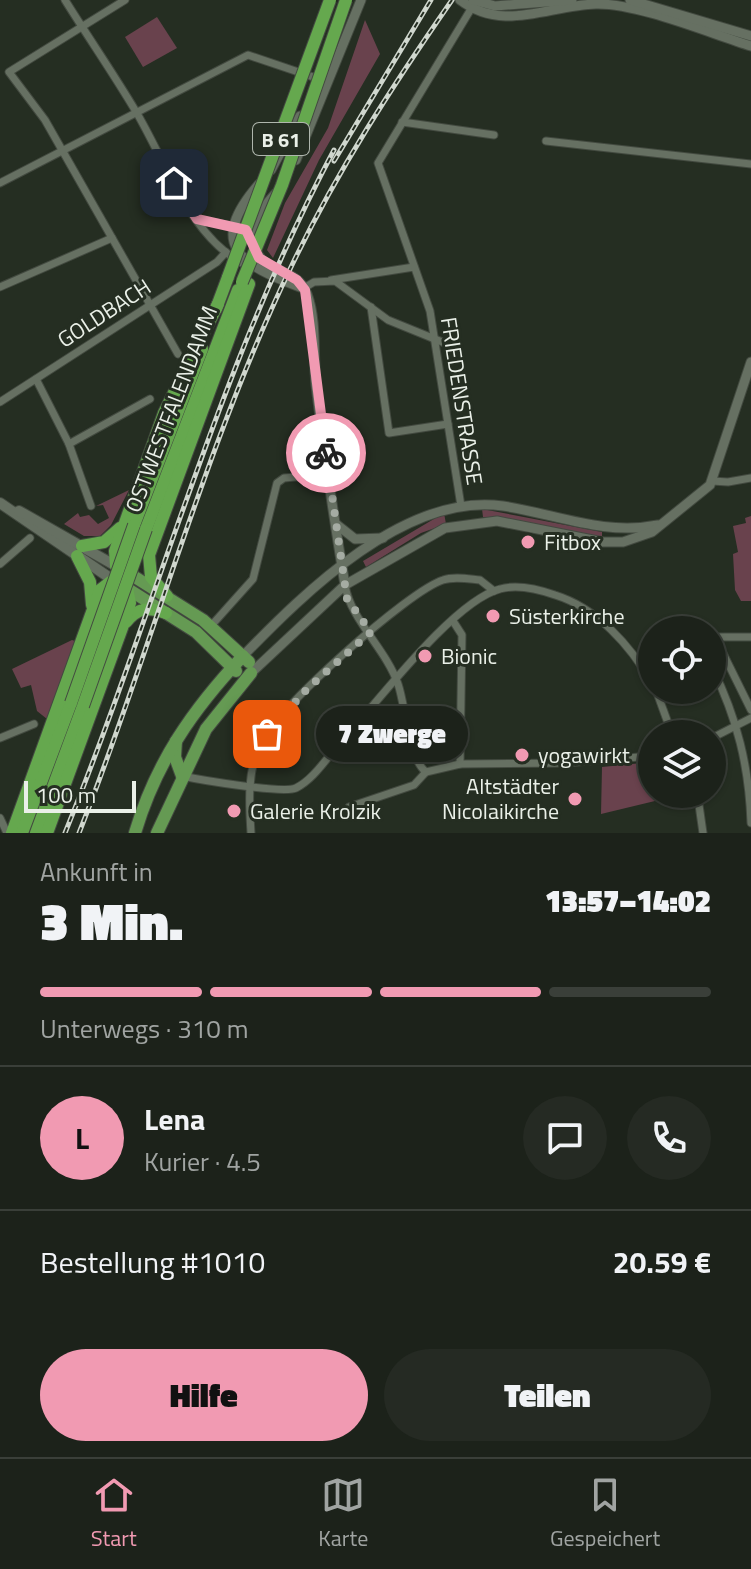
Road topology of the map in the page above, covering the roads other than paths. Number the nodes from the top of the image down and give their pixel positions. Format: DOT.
graph roads {
  1 [pos="65,0"];
  2 [pos="125,0"];
  3 [pos="330,0"];
  4 [pos="340,0"];
  5 [pos="346,0"];
  6 [pos="361,0"];
  7 [pos="460,0"];
  8 [pos="572,0"];
  9 [pos="630,0"];
  10 [pos="473,3"];
  11 [pos="528,6"];
  12 [pos="81,26"];
  13 [pos="751,36"];
  14 [pos="751,46"];
  15 [pos="313,77"];
  16 [pos="328,83"];
  17 [pos="137,112"];
  18 [pos="402,122"];
  19 [pos="494,135"];
  20 [pos="546,141"];
  21 [pos="62,151"];
  22 [pos="751,164"];
  23 [pos="0,183"];
  24 [pos="197,219"];
  25 [pos="233,226"];
  26 [pos="112,238"];
  27 [pos="254,242"];
  28 [pos="226,252"];
  29 [pos="414,267"];
  30 [pos="252,268"];
  31 [pos="331,280"];
  32 [pos="245,283"];
  33 [pos="0,287"];
  34 [pos="304,288"];
  35 [pos="150,305"];
  36 [pos="371,307"];
  37 [pos="436,340"];
  38 [pos="452,346"];
  39 [pos="178,354"];
  40 [pos="751,362"];
  41 [pos="36,379"];
  42 [pos="150,399"];
  43 [pos="0,402"];
  44 [pos="448,424"];
  45 [pos="69,444"];
  46 [pos="329,474"];
  47 [pos="751,478"];
  48 [pos="712,481"];
  49 [pos="3,505"];
  50 [pos="91,506"];
  51 [pos="461,506"];
  52 [pos="336,524"];
  53 [pos="660,525"];
  54 [pos="134,526"];
  55 [pos="388,537"];
  56 [pos="30,538"];
  57 [pos="80,551"];
  58 [pos="147,563"];
  59 [pos="0,564"];
  60 [pos="342,566"];
  61 [pos="122,577"];
  62 [pos="345,585"];
  63 [pos="494,591"];
  64 [pos="167,596"];
  65 [pos="92,611"];
  66 [pos="166,613"];
  67 [pos="453,621"];
  68 [pos="210,627"];
  69 [pos="122,628"];
  70 [pos="371,632"];
  71 [pos="751,637"];
  72 [pos="726,638"];
  73 [pos="243,656"];
  74 [pos="638,660"];
  75 [pos="726,663"];
  76 [pos="233,667"];
  77 [pos="251,673"];
  78 [pos="397,680"];
  79 [pos="726,701"];
  80 [pos="77,705"];
  81 [pos="751,710"];
  82 [pos="751,718"];
  83 [pos="34,724"];
  84 [pos="737,727"];
  85 [pos="726,732"];
  86 [pos="177,736"];
  87 [pos="0,738"];
  88 [pos="638,757"];
  89 [pos="460,764"];
  90 [pos="426,772"];
  91 [pos="182,776"];
  92 [pos="152,785"];
  93 [pos="250,785"];
  94 [pos="349,807"];
  95 [pos="699,808"];
  96 [pos="25,813"];
  97 [pos="0,818"];
  98 [pos="751,823"];
  99 [pos="9,833"];
  100 [pos="22,833"];
  101 [pos="36,833"];
  102 [pos="47,833"];
  103 [pos="135,833"];
  104 [pos="157,833"];
  105 [pos="251,833"];
  106 [pos="703,833"];
  1 -- 12 [label="street"];
  2 -- 12 [label="street"];
  3 -- 54 [label="highway, OSTWESTFALENDAMM / B 61, bridge"];
  4 -- 15 [label="street"];
  5 -- 32 [label="highway, B 61, bridge"];
  6 -- 16 [label="street"];
  7 -- 10 [label="street"];
  8 -- 11 [label="street"];
  9 -- 13 [label="street"];
  10 -- 11 [label="street"];
  10 -- 18 [label="street, FRIEDENSTRASSE"];
  11 -- 14 [label="street"];
  12 -- 17 [label="street"];
  12 -- 21 [label="street"];
  15 -- 16 [label="street"];
  15 -- 17 [label="street"];
  15 -- 25 [label="street"];
  16 -- 27 [label="street"];
  17 -- 21 [label="street"];
  17 -- 24 [label="street"];
  18 -- 19 [label="street"];
  18 -- 29 [label="street, FRIEDENSTRASSE"];
  20 -- 22 [label="street"];
  21 -- 23 [label="street"];
  21 -- 26 [label="street"];
  24 -- 25 [label="street"];
  24 -- 28 [label="street"];
  25 -- 27 [label="street"];
  25 -- 30 [label="street"];
  26 -- 33 [label="street"];
  26 -- 35 [label="street"];
  27 -- 34 [label="street"];
  28 -- 30 [label="street"];
  28 -- 35 [label="street, GOLDBACH"];
  29 -- 31 [label="street"];
  29 -- 37 [label="street, FRIEDENSTRASSE"];
  30 -- 34 [label="street"];
  31 -- 34 [label="street"];
  31 -- 36 [label="street"];
  32 -- 54 [label="highway, OSTWESTFALENDAMM / B 61"];
  32 -- 58 [label="highway, B 61"];
  34 -- 46 [label="street"];
  35 -- 39 [label="street"];
  35 -- 41 [label="street, GOLDBACH"];
  36 -- 37 [label="street"];
  36 -- 44 [label="street"];
  37 -- 38 [label="street"];
  37 -- 44 [label="street, FRIEDENSTRASSE"];
  40 -- 48 [label="street"];
  41 -- 43 [label="street, GOLDBACH"];
  41 -- 45 [label="street"];
  42 -- 45 [label="street"];
  44 -- 51 [label="street, FRIEDENSTRASSE"];
  45 -- 50 [label="street"];
  46 -- 52 [label="street"];
  46 -- 68 [label="street"];
  47 -- 48 [label="street"];
  48 -- 53 [label="street"];
  49 -- 57 [label="main road"];
  51 -- 53 [label="street"];
  51 -- 55 [label="street"];
  52 -- 55 [label="street"];
  52 -- 60 [label="street"];
  53 -- 62 [label="street"];
  54 -- 57 [label="highway"];
  54 -- 61 [label="highway, B 61"];
  54 -- 80 [label="highway, OSTWESTFALENDAMM / B 61, bridge"];
  55 -- 60 [label="street"];
  56 -- 59 [label="street"];
  57 -- 61 [label="main road"];
  57 -- 65 [label="highway, B 61"];
  58 -- 61 [label="highway, B 61"];
  58 -- 64 [label="highway"];
  60 -- 62 [label="street"];
  60 -- 73 [label="street"];
  61 -- 64 [label="main road"];
  61 -- 65 [label="highway, B 61"];
  61 -- 66 [label="main road"];
  61 -- 69 [label="highway, B 61"];
  62 -- 70 [label="street"];
  62 -- 77 [label="street"];
  63 -- 67 [label="street"];
  63 -- 70 [label="street"];
  63 -- 74 [label="street"];
  64 -- 68 [label="main road"];
  65 -- 80 [label="highway, B 61"];
  66 -- 69 [label="highway"];
  66 -- 76 [label="main road"];
  67 -- 78 [label="street"];
  67 -- 89 [label="street"];
  68 -- 73 [label="main road"];
  69 -- 80 [label="highway, B 61"];
  70 -- 78 [label="street"];
  70 -- 93 [label="street"];
  71 -- 72 [label="street"];
  73 -- 76 [label="main road"];
  73 -- 77 [label="main road"];
  75 -- 81 [label="street"];
  76 -- 77 [label="main road"];
  76 -- 86 [label="main road"];
  77 -- 91 [label="main road"];
  78 -- 90 [label="street"];
  78 -- 93 [label="street"];
  79 -- 84 [label="street"];
  80 -- 96 [label="highway, OSTWESTFALENDAMM / B 61"];
  80 -- 101 [label="highway, OSTWESTFALENDAMM / B 61"];
  80 -- 102 [label="highway, B 61"];
  82 -- 84 [label="street"];
  83 -- 87 [label="street"];
  84 -- 85 [label="street"];
  84 -- 98 [label="street"];
  86 -- 91 [label="main road"];
  86 -- 92 [label="main road"];
  88 -- 89 [label="street"];
  89 -- 90 [label="street"];
  90 -- 94 [label="street"];
  91 -- 92 [label="main road"];
  91 -- 93 [label="street"];
  91 -- 104 [label="main road"];
  92 -- 103 [label="main road"];
  93 -- 105 [label="street"];
  95 -- 106 [label="street"];
  96 -- 99 [label="highway, B 61"];
  96 -- 100 [label="highway, OSTWESTFALENDAMM / B 61"];
  97 -- 99 [label="street"];
}
